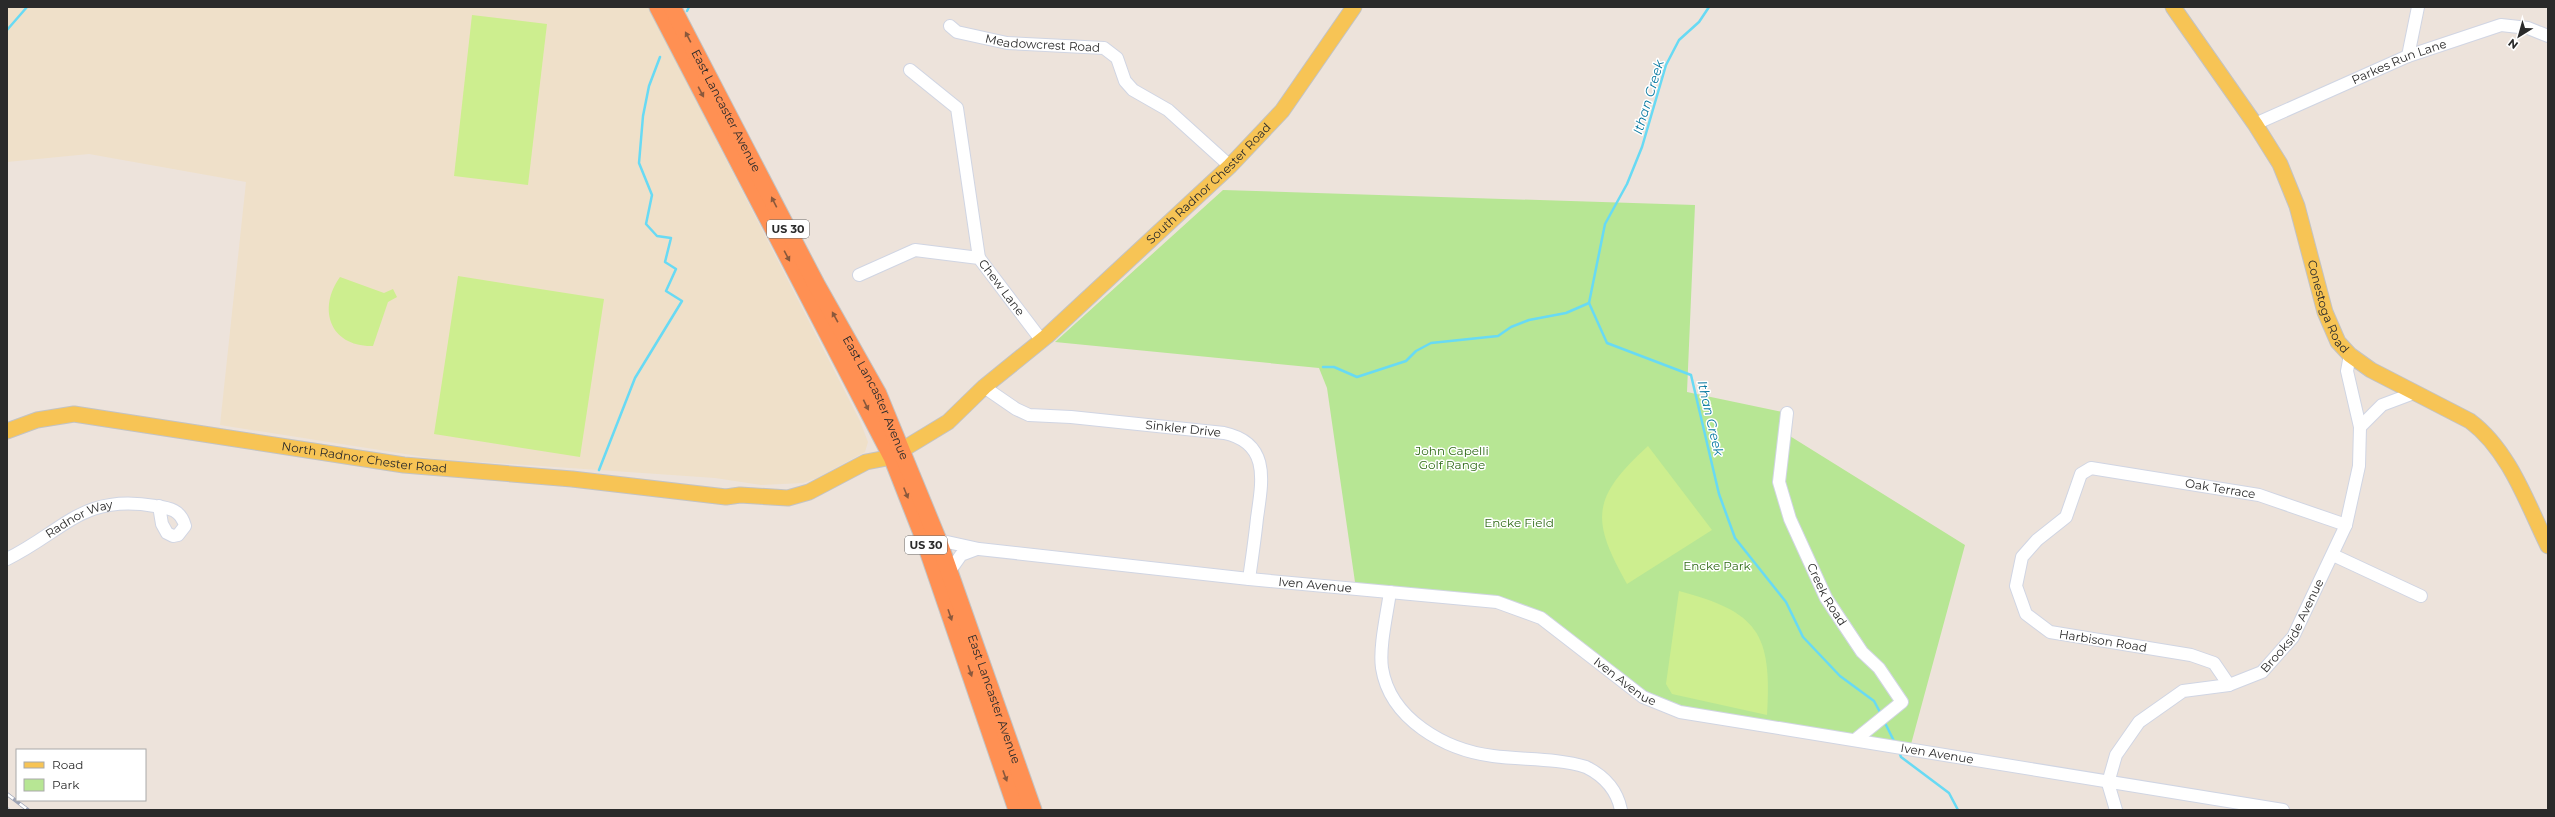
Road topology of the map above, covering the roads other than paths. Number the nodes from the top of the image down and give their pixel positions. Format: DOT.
graph roads {
  1 [pos="658,7"];
  2 [pos="672,7"];
  3 [pos="1354,7"];
  4 [pos="2173,7"];
  5 [pos="2418,7"];
  6 [pos="950,26"];
  7 [pos="2548,36"];
  8 [pos="2408,56"];
  9 [pos="910,70"];
  10 [pos="2255,124"];
  11 [pos="1230,166"];
  12 [pos="979,258"];
  13 [pos="859,274"];
  14 [pos="1042,340"];
  15 [pos="2350,355"];
  16 [pos="984,387"];
  17 [pos="2414,393"];
  18 [pos="1787,413"];
  19 [pos="2360,427"];
  20 [pos="7,431"];
  21 [pos="897,454"];
  22 [pos="2091,468"];
  23 [pos="159,506"];
  24 [pos="2346,525"];
  25 [pos="938,540"];
  26 [pos="2548,546"];
  27 [pos="978,549"];
  28 [pos="2333,555"];
  29 [pos="7,559"];
  30 [pos="949,572"];
  31 [pos="1249,579"];
  32 [pos="1390,592"];
  33 [pos="2421,596"];
  34 [pos="2229,685"];
  35 [pos="1855,740"];
  36 [pos="2108,783"];
  37 [pos="1017,810"];
  38 [pos="1033,810"];
  39 [pos="1621,810"];
  40 [pos="2116,810"];
  41 [pos="2283,810"];
  1 -- 21 [label="highway, East Lancaster Avenue / US 30, one-way"];
  21 -- 2 [label="highway, East Lancaster Avenue / US 30, one-way"];
  3 -- 11 [label="main road, South Radnor Chester Road"];
  4 -- 10 [label="main road, Conestoga Road"];
  5 -- 8 [label="street"];
  6 -- 11 [label="street, Meadowcrest Road"];
  7 -- 8 [label="street, Parkes Run Lane"];
  8 -- 10 [label="street, Parkes Run Lane"];
  9 -- 12 [label="street"];
  10 -- 15 [label="main road, Conestoga Road"];
  11 -- 14 [label="main road, South Radnor Chester Road"];
  12 -- 13 [label="street, Chew Lane"];
  12 -- 14 [label="street, Chew Lane"];
  14 -- 16 [label="main road, North Radnor Chester Road"];
  15 -- 17 [label="main road, Conestoga Road"];
  15 -- 19 [label="street, Brookside Avenue"];
  16 -- 21 [label="main road, North Radnor Chester Road"];
  16 -- 31 [label="street, Sinkler Drive"];
  17 -- 19 [label="street"];
  17 -- 26 [label="main road, Conestoga Road"];
  18 -- 35 [label="street, Creek Road"];
  19 -- 24 [label="street, Brookside Avenue"];
  20 -- 21 [label="main road, North Radnor Chester Road"];
  21 -- 25 [label="highway, East Lancaster Avenue / US 30"];
  21 -- 37 [label="highway, East Lancaster Avenue / US 30, one-way"];
  22 -- 24 [label="street, Oak Terrace"];
  22 -- 34 [label="street, Harbison Road"];
  23 -- 29 [label="street, Radnor Way"];
  24 -- 28 [label="street, Brookside Avenue"];
  25 -- 27 [label="street, Iven Avenue"];
  25 -- 30 [label="highway, East Lancaster Avenue / US 30"];
  27 -- 30 [label="street, Iven Avenue"];
  27 -- 31 [label="street, Iven Avenue"];
  28 -- 33 [label="street"];
  28 -- 34 [label="street, Brookside Avenue"];
  30 -- 38 [label="highway, East Lancaster Avenue / US 30"];
  31 -- 32 [label="street, Iven Avenue"];
  32 -- 35 [label="street, Iven Avenue"];
  32 -- 39 [label="street"];
  34 -- 36 [label="street, Brookside Avenue"];
  35 -- 36 [label="street, Iven Avenue"];
  36 -- 40 [label="street"];
  36 -- 41 [label="street, Iven Avenue"];
}
